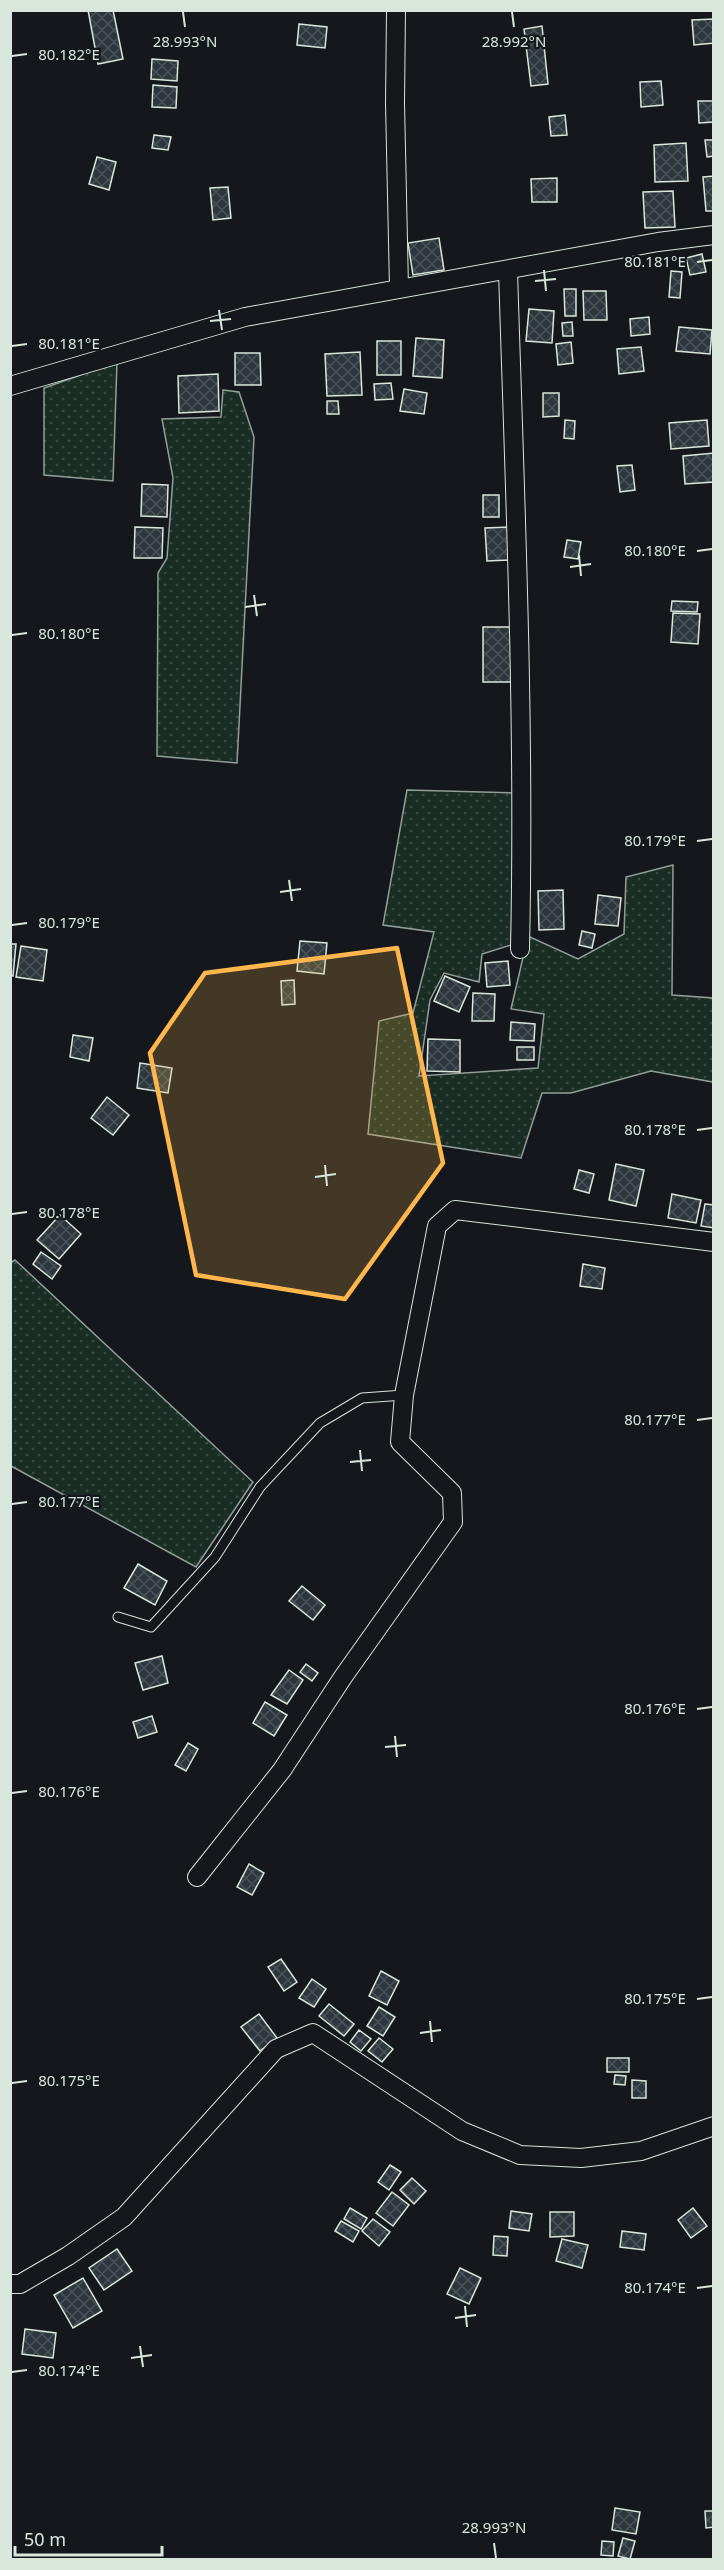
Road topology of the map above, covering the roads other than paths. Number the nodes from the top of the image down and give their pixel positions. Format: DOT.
graph roads {
  1 [pos="396,10"];
  2 [pos="714,235"];
  3 [pos="508,271"];
  4 [pos="399,288"];
  5 [pos="10,386"];
  6 [pos="520,949"];
  7 [pos="714,1242"];
  8 [pos="404,1395"];
  9 [pos="118,1617"];
  10 [pos="198,1877"];
  11 [pos="714,2126"];
  12 [pos="10,2284"];
  1 -- 4 [label="street"];
  2 -- 3 [label="street"];
  3 -- 4 [label="street"];
  3 -- 6 [label="street"];
  4 -- 5 [label="street"];
  7 -- 8 [label="street"];
  8 -- 9 [label="lane"];
  8 -- 10 [label="street"];
  11 -- 12 [label="street"];
}
